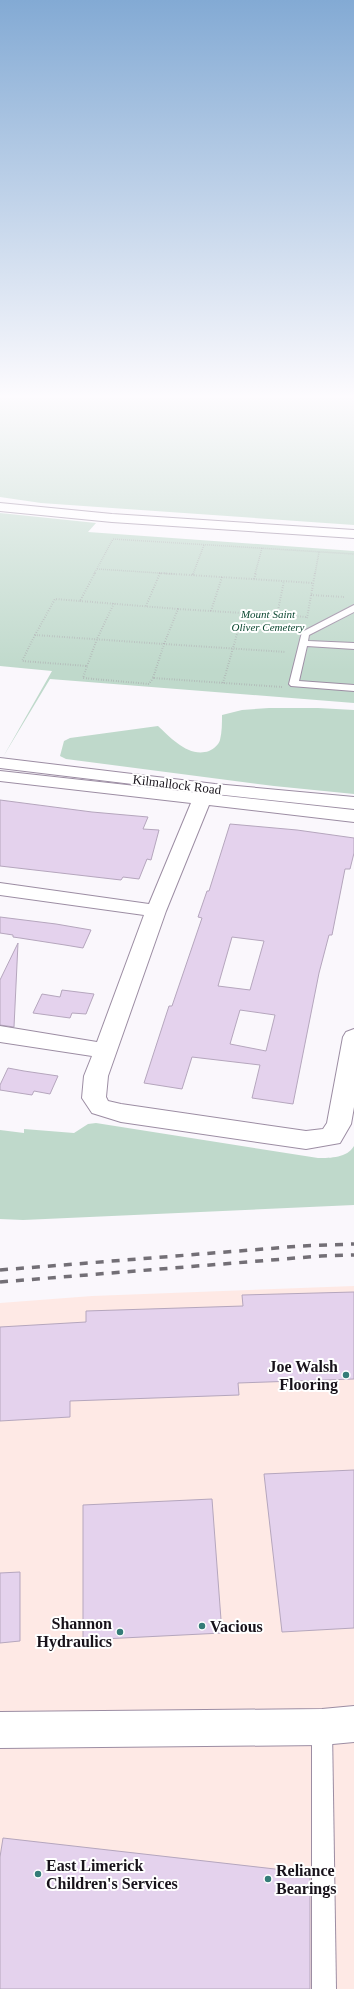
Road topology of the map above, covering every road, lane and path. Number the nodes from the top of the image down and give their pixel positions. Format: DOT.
graph roads {
  1 [pos="0,507"];
  2 [pos="354,534"];
  3 [pos="204,545"];
  4 [pos="262,548"];
  5 [pos="319,552"];
  6 [pos="354,554"];
  7 [pos="97,569"];
  8 [pos="160,573"];
  9 [pos="193,575"];
  10 [pos="222,577"];
  11 [pos="254,579"];
  12 [pos="284,581"];
  13 [pos="313,583"];
  14 [pos="311,595"];
  15 [pos="348,598"];
  16 [pos="80,601"];
  17 [pos="114,603"];
  18 [pos="146,606"];
  19 [pos="178,608"];
  20 [pos="354,608"];
  21 [pos="211,611"];
  22 [pos="243,613"];
  23 [pos="277,615"];
  24 [pos="307,617"];
  25 [pos="35,635"];
  26 [pos="304,638"];
  27 [pos="97,640"];
  28 [pos="164,644"];
  29 [pos="354,646"];
  30 [pos="232,648"];
  31 [pos="300,653"];
  32 [pos="87,666"];
  33 [pos="153,678"];
  34 [pos="223,683"];
  35 [pos="294,684"];
  36 [pos="354,688"];
  37 [pos="0,763"];
  38 [pos="0,776"];
  39 [pos="80,779"];
  40 [pos="202,799"];
  41 [pos="354,803"];
  42 [pos="354,816"];
  43 [pos="0,889"];
  44 [pos="156,911"];
  45 [pos="0,1034"];
  46 [pos="354,1037"];
  47 [pos="106,1051"];
  48 [pos="338,1726"];
  49 [pos="0,1730"];
  50 [pos="324,1989"];
  1 -- 2 [label="street"];
  3 -- 4 [label="path"];
  3 -- 7 [label="path"];
  3 -- 9 [label="path"];
  4 -- 5 [label="path"];
  4 -- 11 [label="path"];
  5 -- 6 [label="path"];
  5 -- 13 [label="path"];
  7 -- 8 [label="path"];
  7 -- 16 [label="path"];
  8 -- 9 [label="path"];
  8 -- 18 [label="path"];
  9 -- 10 [label="path"];
  10 -- 11 [label="path"];
  10 -- 21 [label="path"];
  11 -- 12 [label="path"];
  12 -- 13 [label="path"];
  12 -- 23 [label="path"];
  13 -- 14 [label="path"];
  14 -- 15 [label="path"];
  14 -- 24 [label="path"];
  16 -- 17 [label="path"];
  16 -- 25 [label="path"];
  17 -- 18 [label="path"];
  17 -- 27 [label="path"];
  18 -- 19 [label="path"];
  19 -- 21 [label="path"];
  19 -- 28 [label="path"];
  20 -- 26 [label="lane"];
  21 -- 22 [label="path"];
  22 -- 23 [label="path"];
  22 -- 30 [label="path"];
  23 -- 24 [label="path"];
  24 -- 26 [label="path"];
  25 -- 27 [label="path"];
  25 -- 32 [label="path"];
  26 -- 29 [label="lane"];
  26 -- 31 [label="lane"];
  27 -- 28 [label="path"];
  27 -- 32 [label="path"];
  28 -- 30 [label="path"];
  28 -- 33 [label="path"];
  30 -- 31 [label="path"];
  30 -- 34 [label="path"];
  31 -- 35 [label="lane"];
  32 -- 33 [label="path"];
  33 -- 34 [label="path"];
  34 -- 35 [label="path"];
  35 -- 36 [label="lane"];
  37 -- 39 [label="street, Kilmallock Road"];
  38 -- 39 [label="street"];
  39 -- 40 [label="street"];
  39 -- 41 [label="street, Kilmallock Road"];
  40 -- 42 [label="street"];
  40 -- 44 [label="street"];
  43 -- 44 [label="street"];
  44 -- 47 [label="street"];
  45 -- 47 [label="street"];
  46 -- 47 [label="street"];
  48 -- 49 [label="street"];
  48 -- 50 [label="lane"];
}
